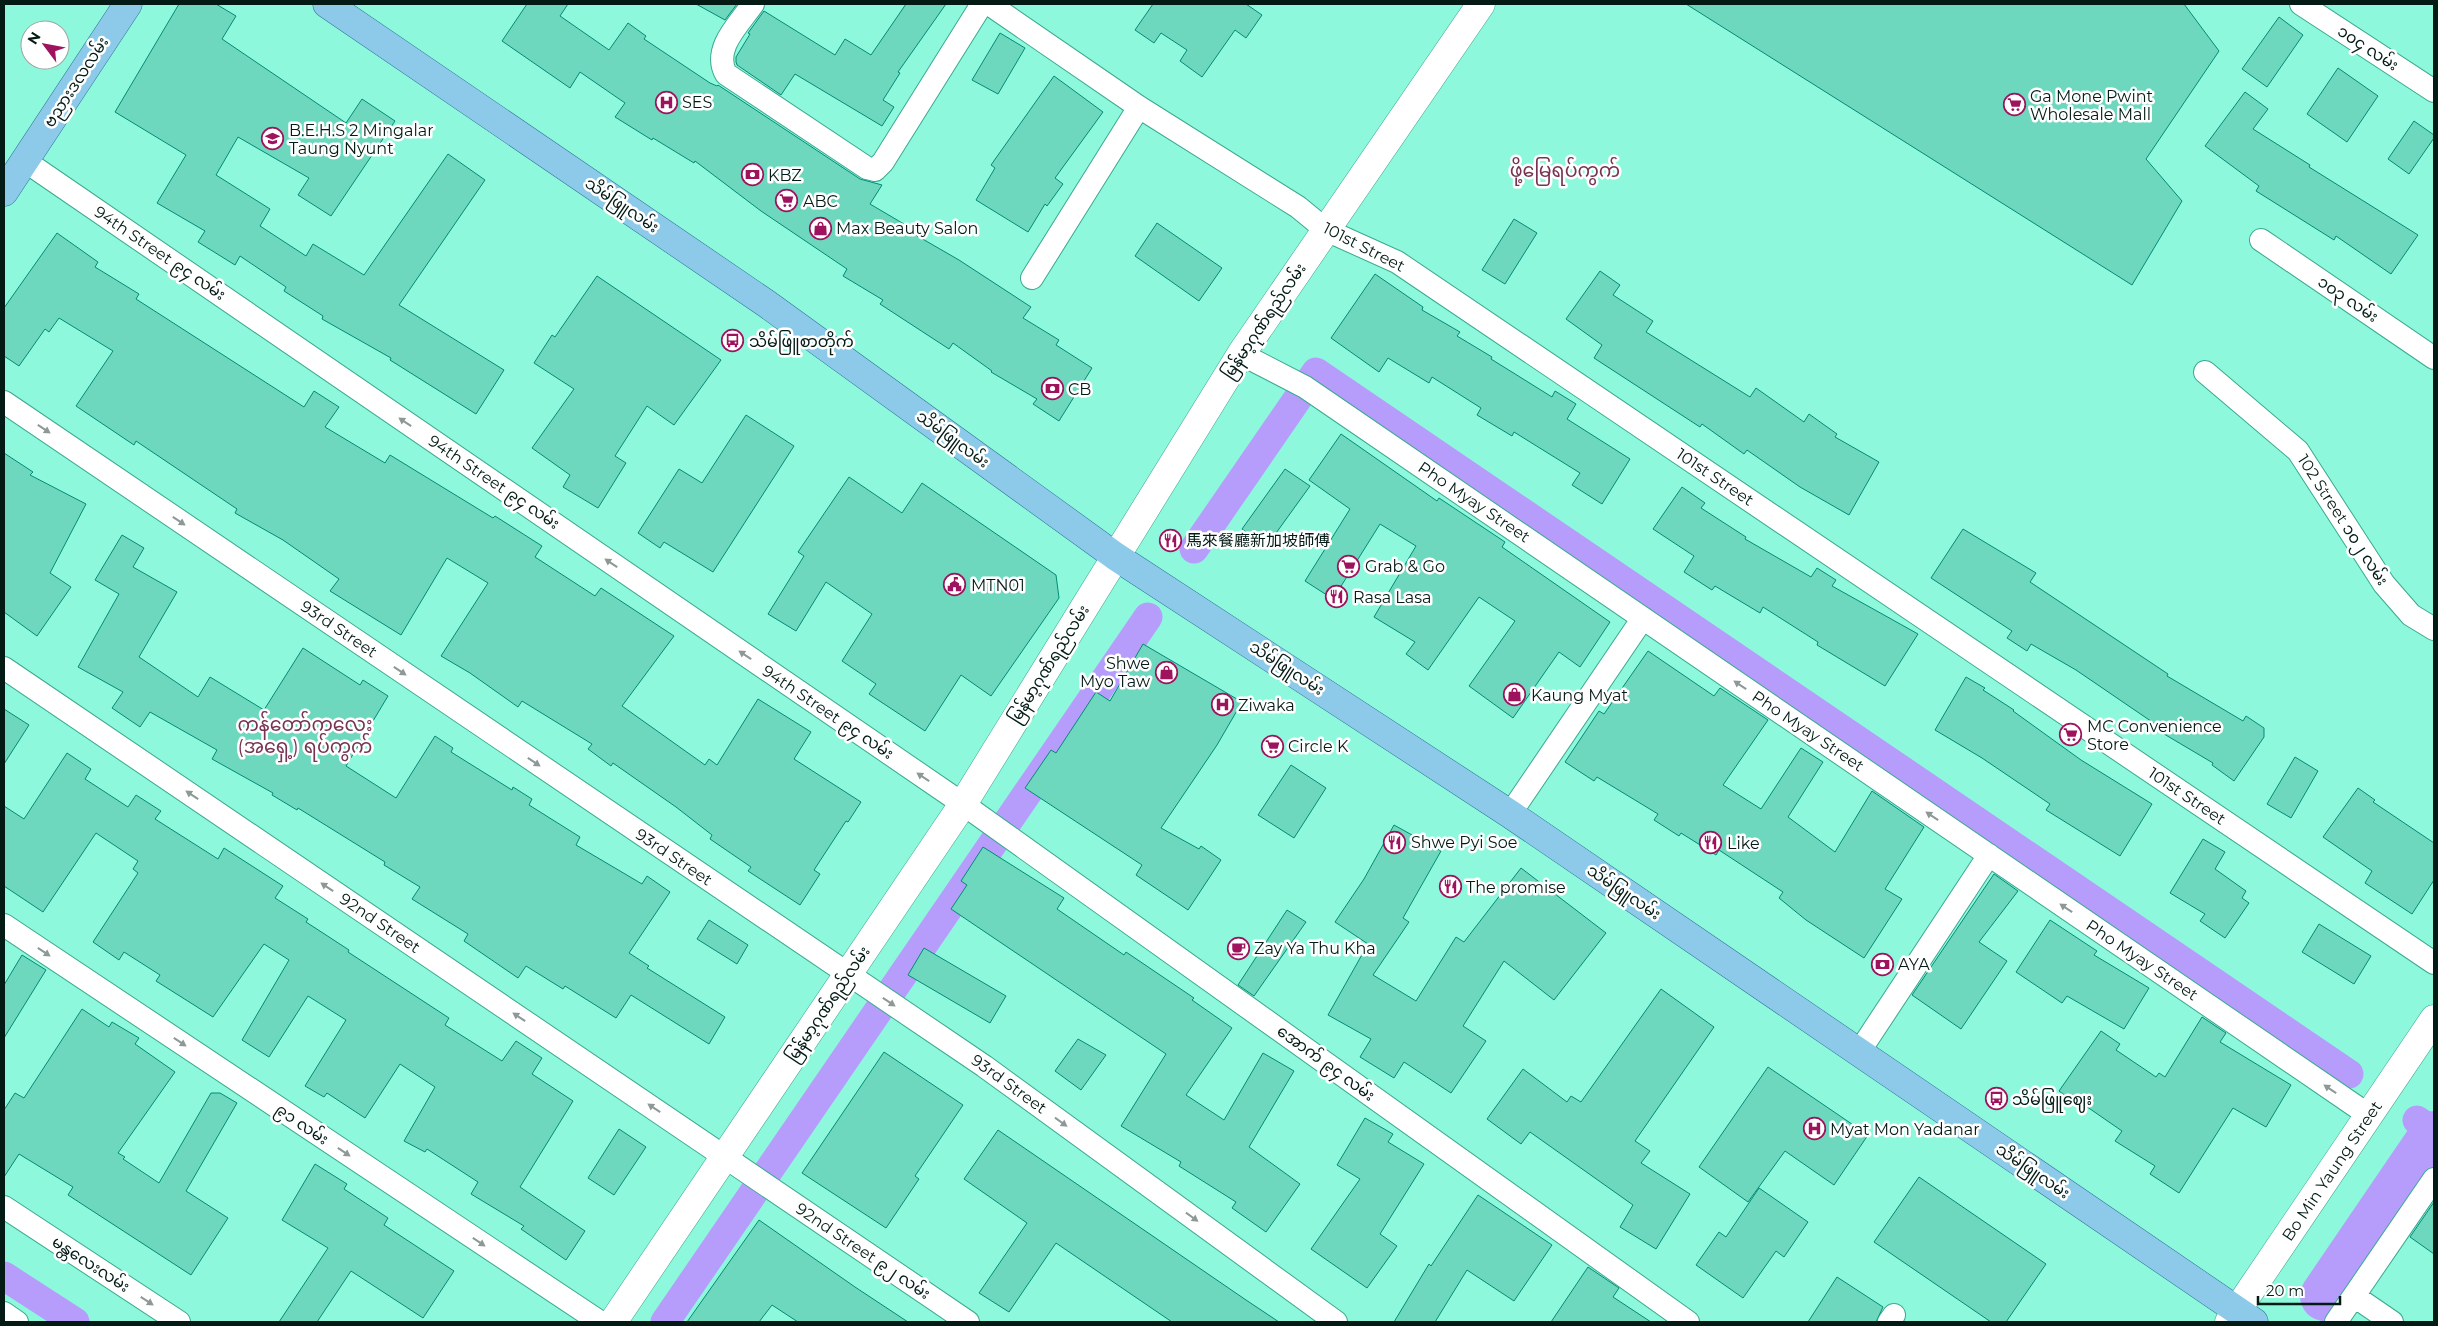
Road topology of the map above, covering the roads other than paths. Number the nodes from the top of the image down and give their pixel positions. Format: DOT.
graph roads {
  1 [pos="128,4"];
  2 [pos="327,4"];
  3 [pos="753,4"];
  4 [pos="982,4"];
  5 [pos="989,4"];
  6 [pos="1481,4"];
  7 [pos="2301,4"];
  8 [pos="2434,91"];
  9 [pos="1139,107"];
  10 [pos="25,161"];
  11 [pos="4,192"];
  12 [pos="1326,230"];
  13 [pos="2261,240"];
  14 [pos="1032,278"];
  15 [pos="1241,354"];
  16 [pos="2434,358"];
  17 [pos="2205,372"];
  18 [pos="4,402"];
  19 [pos="1116,556"];
  20 [pos="1643,618"];
  21 [pos="2434,629"];
  22 [pos="4,668"];
  23 [pos="963,804"];
  24 [pos="1510,814"];
  25 [pos="1990,855"];
  26 [pos="4,925"];
  27 [pos="2434,963"];
  28 [pos="848,975"];
  29 [pos="2434,1019"];
  30 [pos="1859,1052"];
  31 [pos="2370,1116"];
  32 [pos="725,1156"];
  33 [pos="757,1178"];
  34 [pos="2434,1179"];
  35 [pos="4,1207"];
  36 [pos="2354,1296"];
  37 [pos="4,1314"];
  38 [pos="2240,1318"];
  39 [pos="17,1322"];
  40 [pos="179,1322"];
  41 [pos="600,1322"];
  42 [pos="613,1322"];
  43 [pos="968,1322"];
  44 [pos="1336,1322"];
  45 [pos="1688,1322"];
  46 [pos="2336,1322"];
  47 [pos="2392,1322"];
  1 -- 10 [label="main road, ဗညားဒလလမ်း"];
  2 -- 19 [label="main road, သိမ်ဖြူလမ်း"];
  3 -- 4 [label="street"];
  5 -- 9 [label="street, 101st Street"];
  6 -- 12 [label="street, မြန်မာ့ဂုဏ်ရည်လမ်း"];
  7 -- 8 [label="street, ၁၀၄ လမ်း"];
  9 -- 12 [label="street, 101st Street"];
  9 -- 14 [label="street"];
  10 -- 11 [label="main road, ဗညားဒလလမ်း"];
  23 -- 10 [label="street, 94th Street ၉၄ လမ်း, one-way"];
  12 -- 15 [label="street, မြန်မာ့ဂုဏ်ရည်လမ်း"];
  12 -- 27 [label="street, 101st Street"];
  13 -- 16 [label="street, ၁၀၃ လမ်း"];
  15 -- 19 [label="street, မြန်မာ့ဂုဏ်ရည်လမ်း"];
  15 -- 20 [label="street, Pho Myay Street"];
  17 -- 21 [label="street, 102 Street ၁၀၂ လမ်း"];
  18 -- 28 [label="street, 93rd Street, one-way"];
  19 -- 23 [label="street, မြန်မာ့ဂုဏ်ရည်လမ်း"];
  19 -- 24 [label="main road, သိမ်ဖြူလမ်း"];
  20 -- 24 [label="street"];
  25 -- 20 [label="street, Pho Myay Street, one-way"];
  32 -- 22 [label="street, 92nd Street, one-way"];
  23 -- 28 [label="street, မြန်မာ့ဂုဏ်ရည်လမ်း"];
  23 -- 45 [label="street, အောက် ၉၄ လမ်း"];
  24 -- 30 [label="main road, သိမ်ဖြူလမ်း"];
  25 -- 30 [label="street"];
  31 -- 25 [label="street, Pho Myay Street, one-way"];
  26 -- 41 [label="street, ၉၁ လမ်း, one-way"];
  28 -- 32 [label="street, မြန်မာ့ဂုဏ်ရည်လမ်း"];
  28 -- 44 [label="street, 93rd Street, one-way"];
  29 -- 31 [label="street, Bo Min Yaung Street"];
  30 -- 38 [label="main road, သိမ်ဖြူလမ်း"];
  31 -- 38 [label="street, Bo Min Yaung Street"];
  32 -- 33 [label="street, 92nd Street"];
  32 -- 42 [label="street, မြန်မာ့ဂုဏ်ရည်လမ်း"];
  33 -- 43 [label="street, 92nd Street ၉၂ လမ်း"];
  34 -- 36 [label="street"];
  35 -- 40 [label="street, မန္တလေးလမ်း, one-way"];
  36 -- 46 [label="street"];
  36 -- 47 [label="street"];
  37 -- 39 [label="street"];
}
